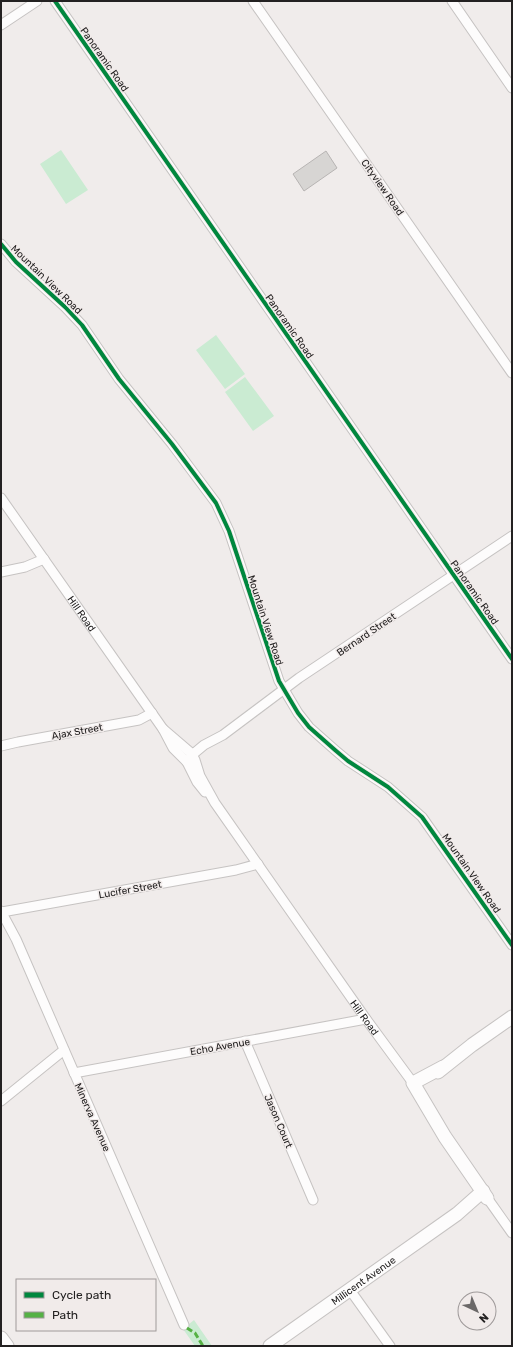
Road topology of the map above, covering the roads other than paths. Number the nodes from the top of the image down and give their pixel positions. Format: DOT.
graph roads {
  1 [pos="37,1"];
  2 [pos="55,1"];
  3 [pos="253,1"];
  4 [pos="452,1"];
  5 [pos="1,25"];
  6 [pos="512,88"];
  7 [pos="1,244"];
  8 [pos="512,373"];
  9 [pos="1,498"];
  10 [pos="512,536"];
  11 [pos="44,559"];
  12 [pos="1,572"];
  13 [pos="453,575"];
  14 [pos="512,659"];
  15 [pos="283,690"];
  16 [pos="152,713"];
  17 [pos="1,746"];
  18 [pos="191,759"];
  19 [pos="258,864"];
  20 [pos="1,911"];
  21 [pos="512,945"];
  22 [pos="512,1017"];
  23 [pos="366,1019"];
  24 [pos="245,1041"];
  25 [pos="64,1050"];
  26 [pos="74,1073"];
  27 [pos="416,1087"];
  28 [pos="1,1101"];
  29 [pos="485,1195"];
  30 [pos="313,1200"];
  31 [pos="512,1233"];
  32 [pos="350,1290"];
  33 [pos="184,1325"];
  34 [pos="1,1338"];
  35 [pos="7,1346"];
  36 [pos="270,1346"];
  37 [pos="390,1346"];
  1 -- 5 [label="street"];
  2 -- 13 [label="street, Panoramic Road"];
  3 -- 8 [label="street, Cityview Road"];
  4 -- 6 [label="street"];
  7 -- 15 [label="street, Mountain View Road"];
  9 -- 11 [label="street, Hill Road"];
  10 -- 13 [label="street, Bernard Street"];
  11 -- 12 [label="street"];
  11 -- 16 [label="street, Hill Road"];
  13 -- 14 [label="street, Panoramic Road"];
  13 -- 15 [label="street, Bernard Street"];
  15 -- 18 [label="street, Bernard Street"];
  15 -- 21 [label="street, Mountain View Road"];
  16 -- 17 [label="street, Ajax Street"];
  16 -- 18 [label="street, Hill Road"];
  18 -- 19 [label="street, Hill Road"];
  19 -- 20 [label="street, Lucifer Street"];
  19 -- 23 [label="street, Hill Road"];
  20 -- 25 [label="street, Minerva Avenue"];
  22 -- 27 [label="street"];
  23 -- 24 [label="street, Echo Avenue"];
  23 -- 27 [label="street, Hill Road"];
  24 -- 26 [label="street, Echo Avenue"];
  24 -- 30 [label="street, Jason Court"];
  25 -- 26 [label="street, Minerva Avenue"];
  25 -- 28 [label="street"];
  26 -- 33 [label="street, Minerva Avenue"];
  27 -- 29 [label="street, Hill Road"];
  29 -- 31 [label="street, Hill Road"];
  29 -- 32 [label="street, Millicent Avenue"];
  32 -- 36 [label="street, Millicent Avenue"];
  32 -- 37 [label="street"];
  34 -- 35 [label="street"];
}
